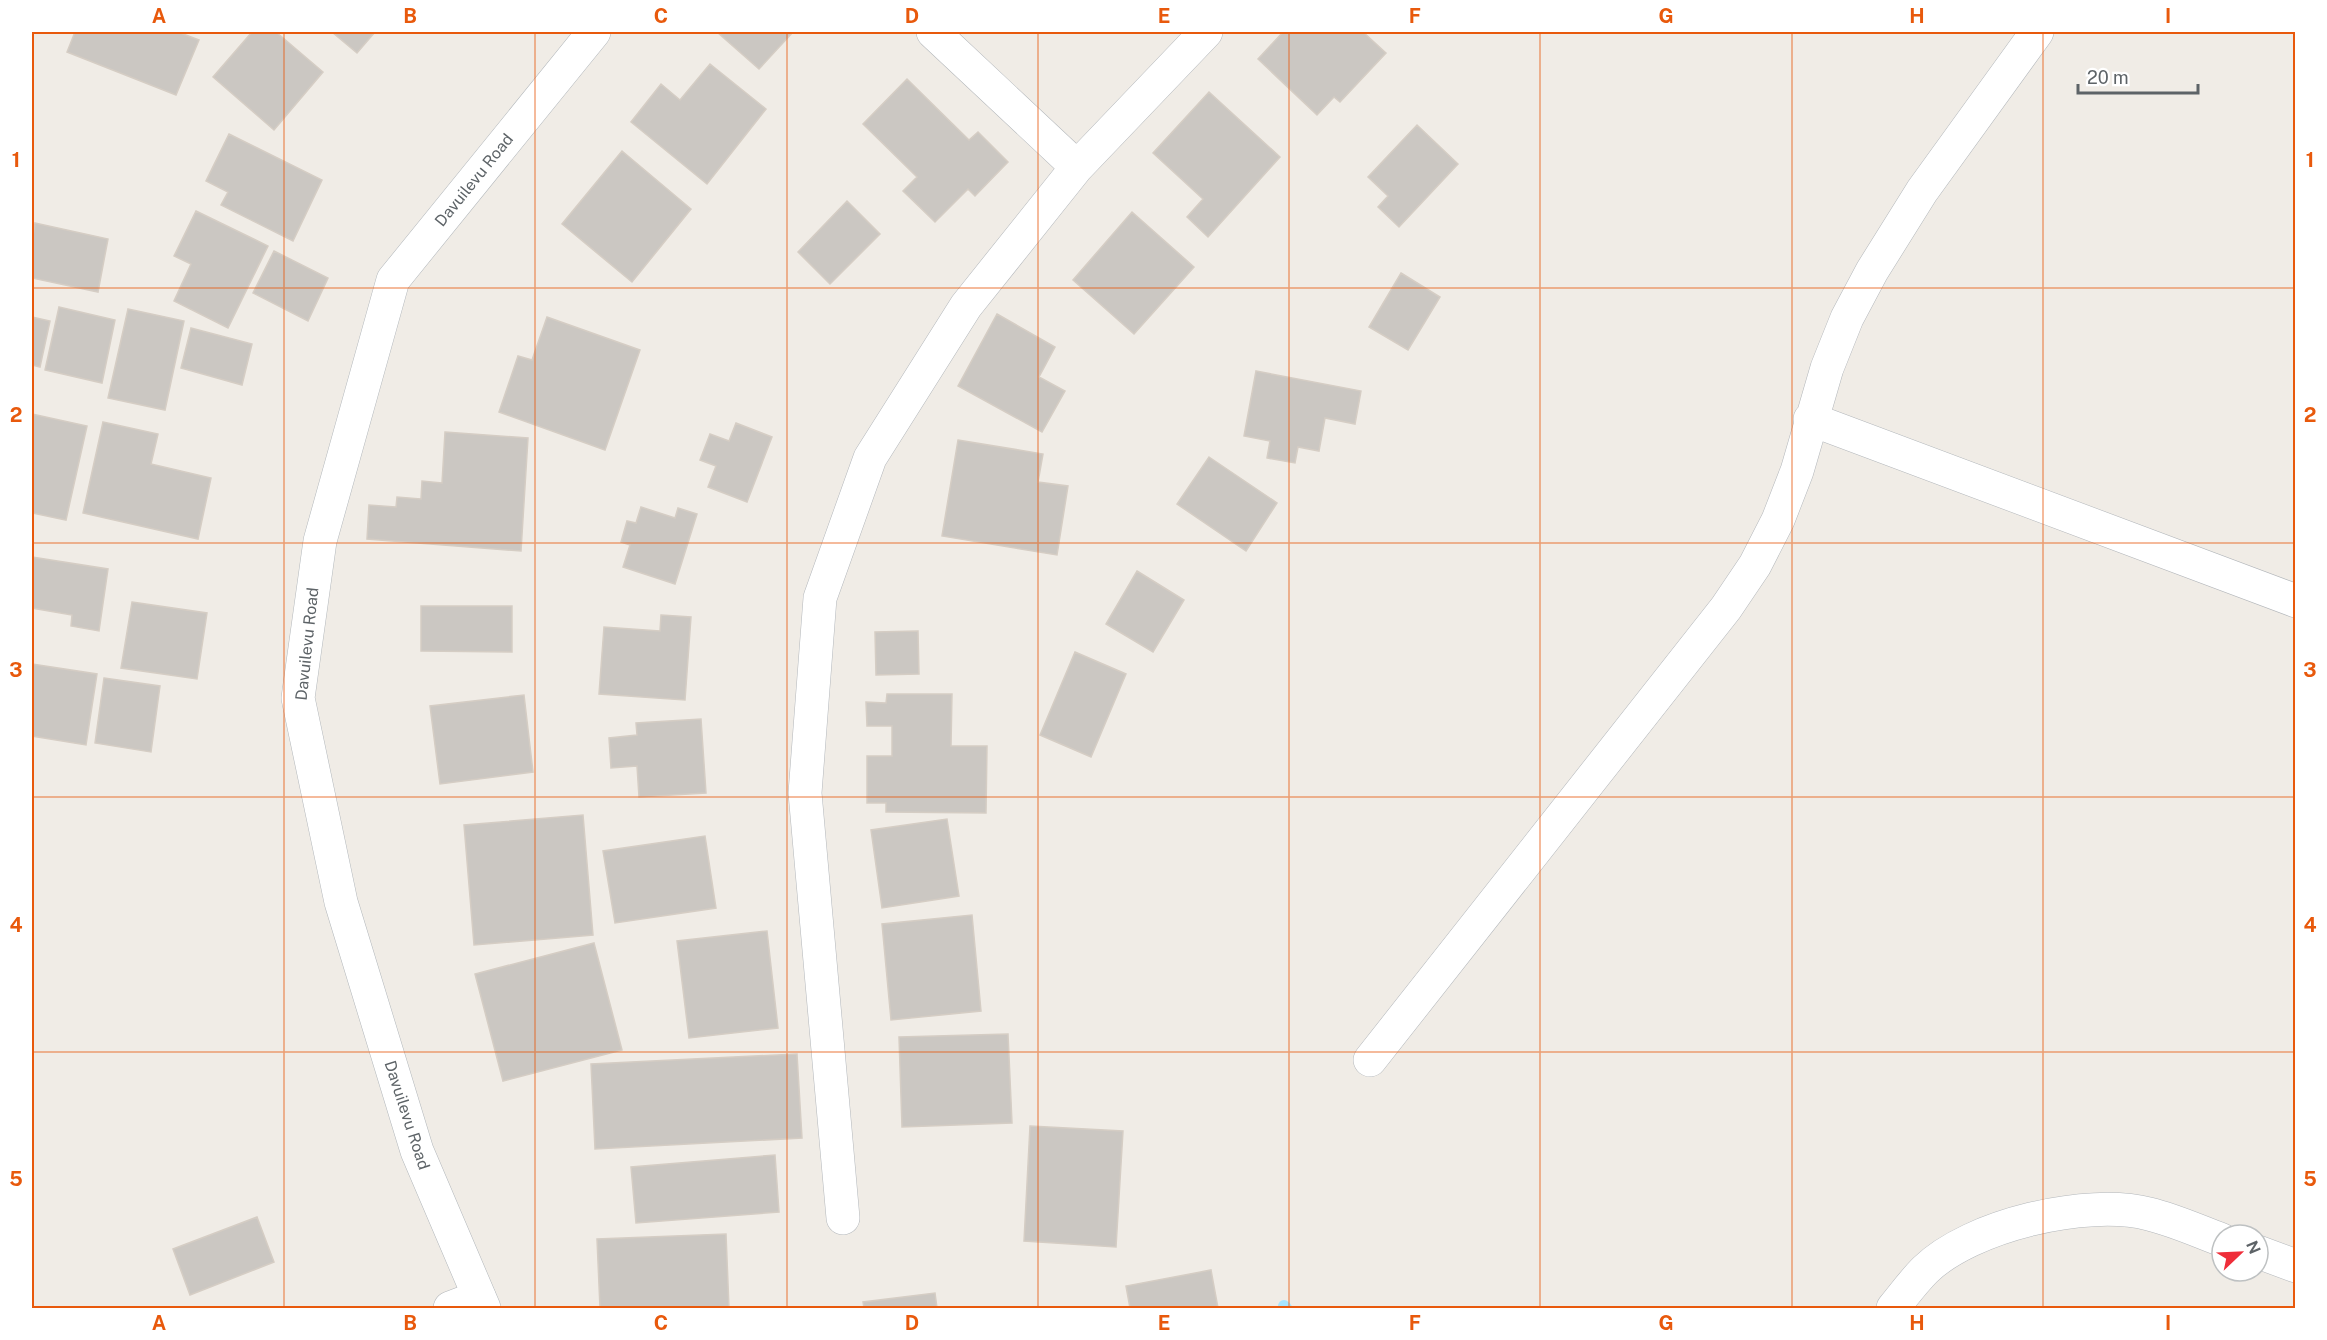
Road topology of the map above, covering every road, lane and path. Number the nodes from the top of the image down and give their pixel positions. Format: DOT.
graph roads {
  1 [pos="594,32"];
  2 [pos="933,32"];
  3 [pos="1206,32"];
  4 [pos="2037,32"];
  5 [pos="1077,167"];
  6 [pos="1810,419"];
  7 [pos="2295,601"];
  8 [pos="1370,1060"];
  9 [pos="843,1218"];
  10 [pos="2210,1236"];
  11 [pos="2270,1257"];
  12 [pos="2295,1266"];
  13 [pos="471,1305"];
  14 [pos="1893,1308"];
  1 -- 13 [label="street, Davuilevu Road"];
  2 -- 5 [label="street"];
  3 -- 5 [label="street"];
  4 -- 6 [label="street"];
  5 -- 9 [label="street"];
  6 -- 7 [label="street"];
  6 -- 8 [label="street"];
  10 -- 14 [label="street"];
  11 -- 12 [label="street"];
}
